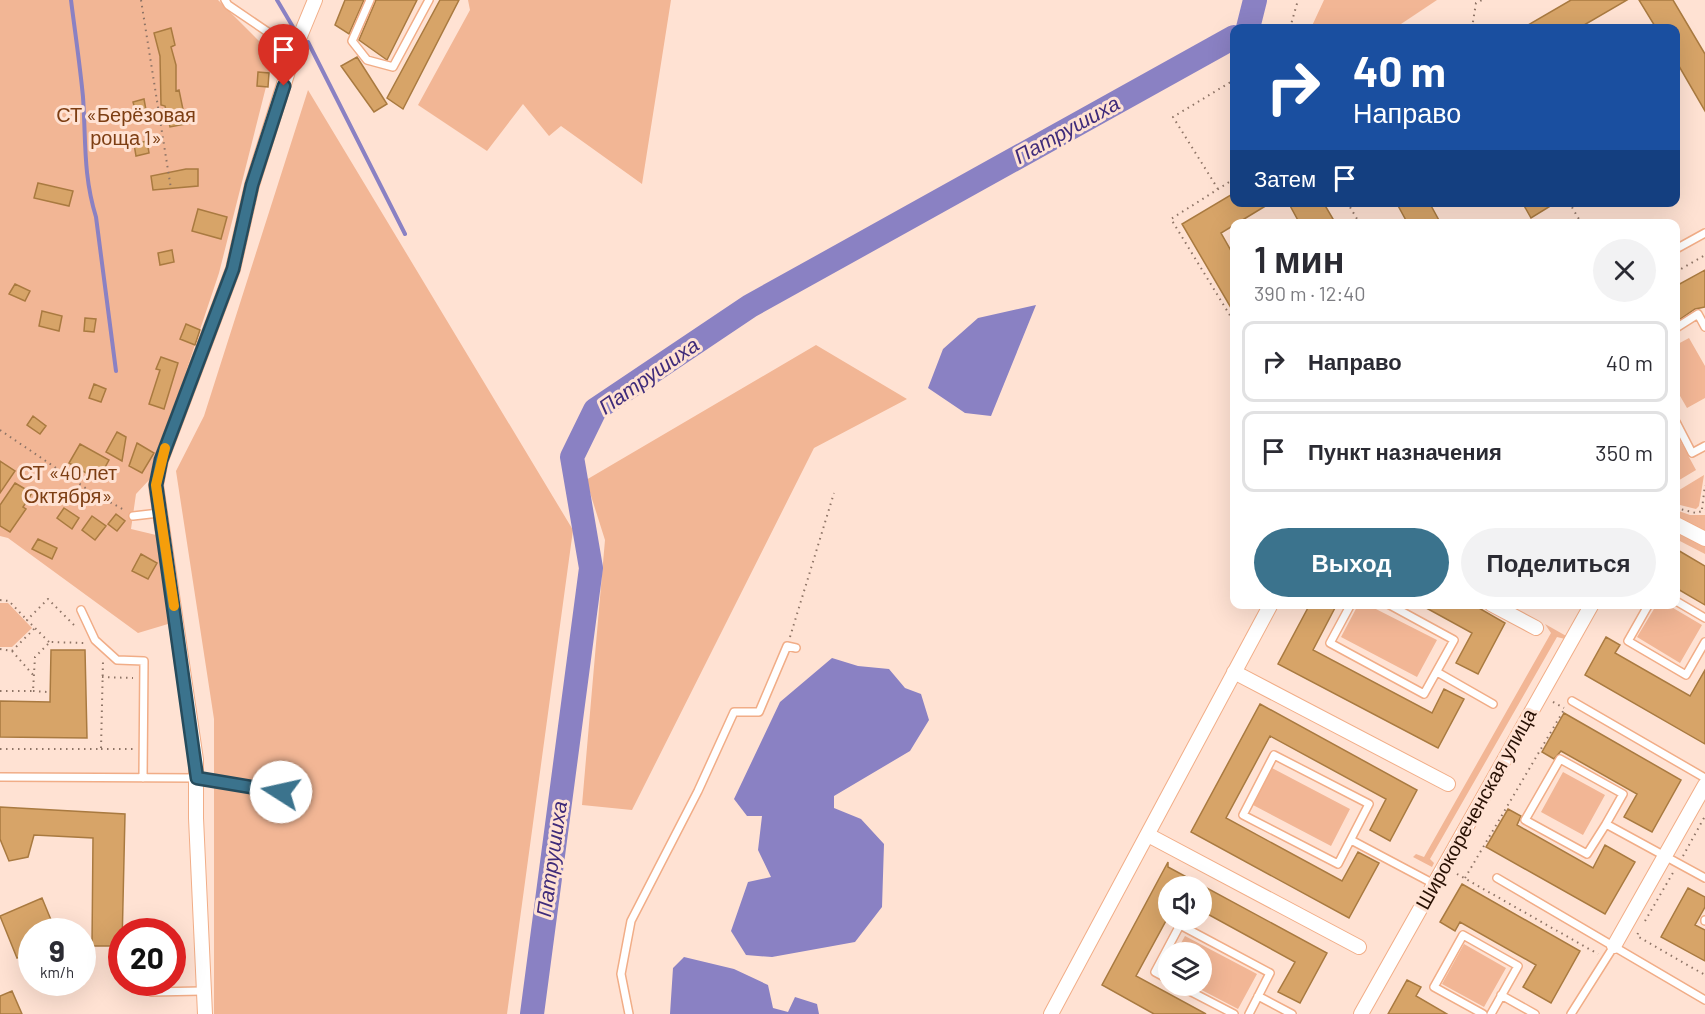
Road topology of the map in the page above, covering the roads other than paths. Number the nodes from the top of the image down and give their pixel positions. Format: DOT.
graph roads {
  1 [pos="225,0"];
  2 [pos="315,0"];
  3 [pos="370,0"];
  4 [pos="429,0"];
  5 [pos="296,46"];
  6 [pos="1705,233"];
  7 [pos="1680,247"];
  8 [pos="1680,325"];
  9 [pos="1705,327"];
  10 [pos="1680,430"];
  11 [pos="1705,446"];
  12 [pos="159,513"];
  13 [pos="134,516"];
  14 [pos="1680,526"];
  15 [pos="1705,539"];
  16 [pos="1680,603"];
  17 [pos="1268,609"];
  18 [pos="1349,609"];
  19 [pos="1397,609"];
  20 [pos="1500,609"];
  21 [pos="1589,609"];
  22 [pos="1646,609"];
  23 [pos="81,610"];
  24 [pos="1705,618"];
  25 [pos="1536,628"];
  26 [pos="1705,642"];
  27 [pos="796,648"];
  28 [pos="1702,652"];
  29 [pos="1234,672"];
  30 [pos="1437,672"];
  31 [pos="1572,701"];
  32 [pos="1493,704"];
  33 [pos="0,777"];
  34 [pos="143,778"];
  35 [pos="197,778"];
  36 [pos="1705,778"];
  37 [pos="1448,784"];
  38 [pos="1705,785"];
  39 [pos="281,792"];
  40 [pos="1606,824"];
  41 [pos="1149,835"];
  42 [pos="1351,840"];
  43 [pos="1666,856"];
  44 [pos="1497,878"];
  45 [pos="1705,878"];
  46 [pos="1434,884"];
  47 [pos="1171,942"];
  48 [pos="1212,942"];
  49 [pos="1212,942"];
  50 [pos="1610,943"];
  51 [pos="1359,947"];
  52 [pos="186,991"];
  53 [pos="202,991"];
  54 [pos="1501,995"];
  55 [pos="1199,996"];
  56 [pos="1258,996"];
  57 [pos="1705,1000"];
  58 [pos="1058,1012"];
  59 [pos="205,1014"];
  60 [pos="628,1014"];
  61 [pos="1234,1014"];
  62 [pos="1249,1014"];
  63 [pos="1292,1014"];
  64 [pos="1362,1014"];
  65 [pos="1483,1014"];
  66 [pos="1491,1014"];
  67 [pos="1535,1014"];
  68 [pos="1571,1014"];
  1 -- 5 [label="lane"];
  2 -- 5 [label="street"];
  3 -- 4 [label="lane"];
  5 -- 12 [label="street"];
  6 -- 7 [label="lane"];
  8 -- 9 [label="lane"];
  10 -- 11 [label="lane"];
  12 -- 13 [label="lane"];
  12 -- 35 [label="street"];
  14 -- 15 [label="street"];
  16 -- 24 [label="lane"];
  17 -- 29 [label="street"];
  18 -- 30 [label="lane"];
  19 -- 30 [label="lane"];
  20 -- 25 [label="street"];
  21 -- 46 [label="street, Широкореченская улица"];
  22 -- 28 [label="lane"];
  23 -- 34 [label="lane"];
  26 -- 28 [label="lane"];
  27 -- 60 [label="lane"];
  29 -- 37 [label="street"];
  29 -- 41 [label="street"];
  30 -- 32 [label="lane"];
  31 -- 36 [label="lane"];
  33 -- 34 [label="lane"];
  34 -- 35 [label="lane"];
  35 -- 39 [label="lane"];
  35 -- 53 [label="street"];
  38 -- 43 [label="street"];
  40 -- 40 [label="lane"];
  40 -- 43 [label="lane"];
  41 -- 51 [label="street"];
  41 -- 58 [label="street"];
  42 -- 42 [label="lane"];
  42 -- 46 [label="lane"];
  43 -- 45 [label="lane"];
  43 -- 50 [label="street"];
  44 -- 50 [label="lane"];
  46 -- 64 [label="street, Широкореченская улица"];
  47 -- 49 [label="lane"];
  48 -- 56 [label="lane"];
  50 -- 57 [label="lane"];
  50 -- 68 [label="lane"];
  52 -- 53 [label="lane"];
  53 -- 59 [label="street"];
  54 -- 65 [label="lane"];
  54 -- 66 [label="lane"];
  54 -- 67 [label="lane"];
  55 -- 61 [label="lane"];
  56 -- 62 [label="lane"];
  56 -- 63 [label="lane"];
}
